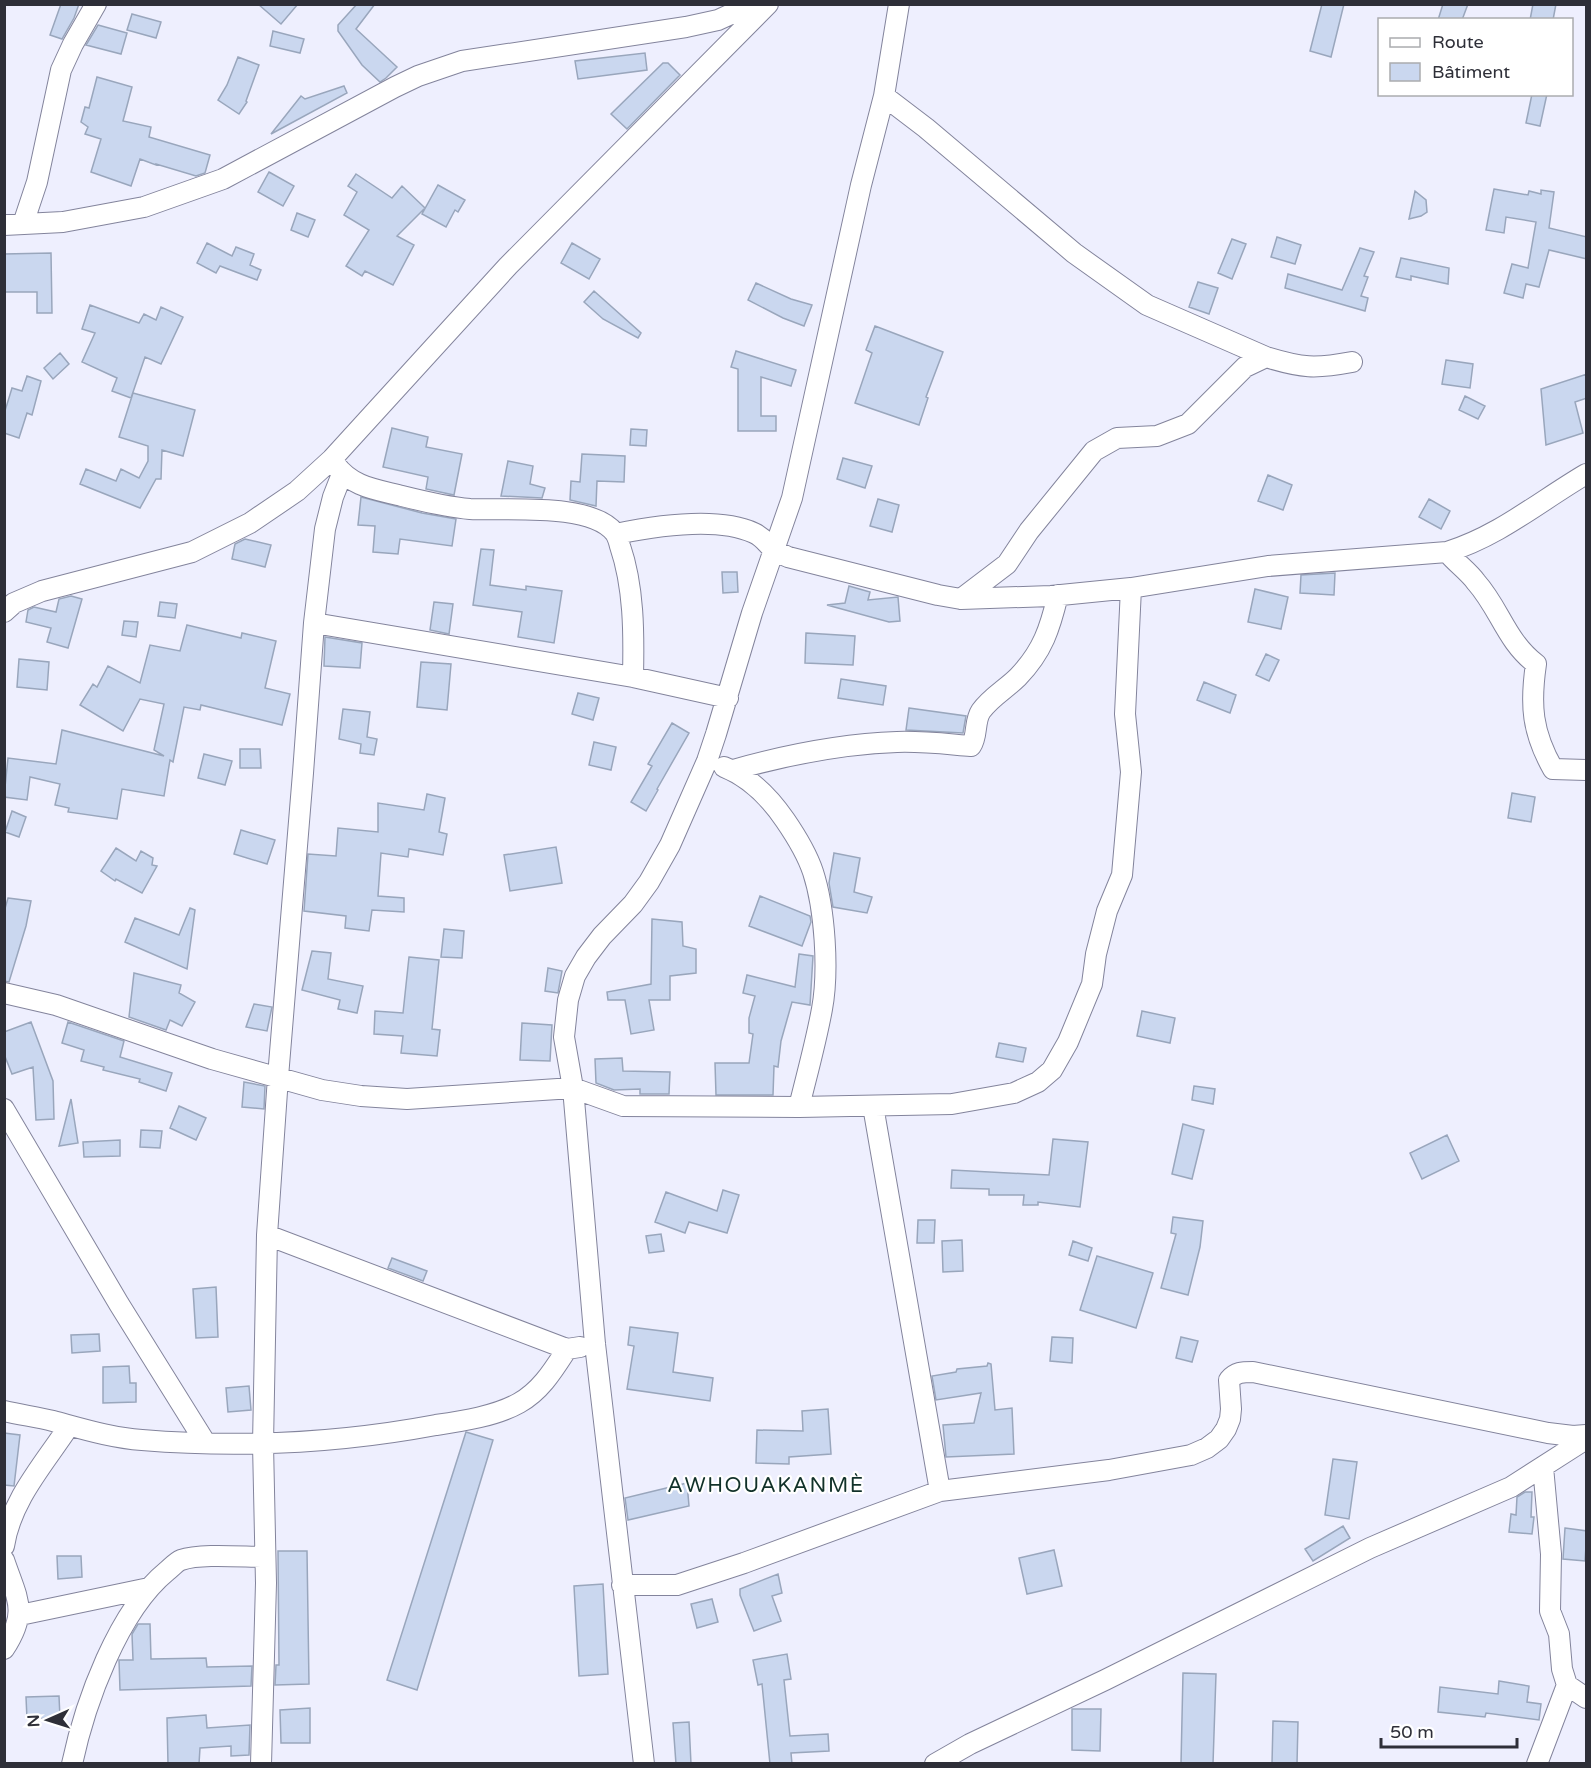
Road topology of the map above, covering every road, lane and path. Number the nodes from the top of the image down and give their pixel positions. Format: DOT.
graph roads {
  1 [pos="96,4"];
  2 [pos="753,4"];
  3 [pos="768,4"];
  4 [pos="899,4"];
  5 [pos="884,96"];
  6 [pos="14,224"];
  7 [pos="1266,357"];
  8 [pos="1352,362"];
  9 [pos="337,466"];
  10 [pos="1587,474"];
  11 [pos="616,534"];
  12 [pos="774,550"];
  13 [pos="1447,552"];
  14 [pos="1131,588"];
  15 [pos="1058,595"];
  16 [pos="961,599"];
  17 [pos="4,612"];
  18 [pos="314,623"];
  19 [pos="633,677"];
  20 [pos="728,698"];
  21 [pos="707,761"];
  22 [pos="733,770"];
  23 [pos="1587,770"];
  24 [pos="4,993"];
  25 [pos="278,1077"];
  26 [pos="573,1088"];
  27 [pos="873,1106"];
  28 [pos="799,1107"];
  29 [pos="4,1109"];
  30 [pos="267,1235"];
  31 [pos="595,1344"];
  32 [pos="567,1349"];
  33 [pos="4,1411"];
  34 [pos="69,1426"];
  35 [pos="1587,1437"];
  36 [pos="205,1442"];
  37 [pos="263,1444"];
  38 [pos="1543,1467"];
  39 [pos="940,1491"];
  40 [pos="4,1546"];
  41 [pos="264,1557"];
  42 [pos="4,1560"];
  43 [pos="622,1585"];
  44 [pos="149,1588"];
  45 [pos="20,1615"];
  46 [pos="4,1649"];
  47 [pos="1567,1685"];
  48 [pos="1587,1698"];
  49 [pos="72,1764"];
  50 [pos="261,1764"];
  51 [pos="644,1764"];
  52 [pos="935,1764"];
  53 [pos="1537,1764"];
  1 -- 6 [label="street"];
  2 -- 6 [label="street"];
  3 -- 9 [label="street"];
  4 -- 5 [label="street"];
  5 -- 7 [label="street"];
  5 -- 12 [label="street"];
  7 -- 8 [label="street"];
  7 -- 16 [label="street"];
  9 -- 11 [label="street"];
  9 -- 17 [label="street"];
  9 -- 18 [label="street"];
  10 -- 13 [label="street"];
  11 -- 12 [label="street"];
  11 -- 19 [label="street"];
  12 -- 16 [label="street"];
  12 -- 20 [label="street"];
  13 -- 14 [label="street"];
  13 -- 23 [label="street"];
  14 -- 15 [label="street"];
  14 -- 27 [label="street"];
  15 -- 16 [label="street"];
  15 -- 22 [label="street"];
  18 -- 19 [label="street"];
  18 -- 25 [label="street"];
  19 -- 20 [label="street"];
  20 -- 21 [label="street"];
  21 -- 22 [label="street"];
  21 -- 26 [label="street"];
  22 -- 28 [label="street"];
  24 -- 25 [label="street"];
  25 -- 26 [label="street"];
  25 -- 30 [label="street"];
  26 -- 28 [label="street"];
  26 -- 31 [label="street"];
  27 -- 28 [label="street"];
  27 -- 39 [label="street"];
  29 -- 36 [label="street"];
  30 -- 32 [label="street"];
  30 -- 37 [label="street"];
  31 -- 32 [label="street"];
  31 -- 43 [label="street"];
  32 -- 37 [label="street"];
  33 -- 34 [label="street"];
  34 -- 36 [label="street"];
  34 -- 40 [label="street"];
  35 -- 38 [label="street"];
  35 -- 39 [label="street"];
  36 -- 37 [label="street"];
  37 -- 41 [label="street"];
  38 -- 47 [label="street"];
  38 -- 52 [label="street"];
  39 -- 43 [label="street"];
  41 -- 44 [label="street"];
  41 -- 50 [label="street"];
  42 -- 45 [label="street"];
  43 -- 51 [label="street"];
  44 -- 45 [label="street"];
  44 -- 49 [label="street"];
  45 -- 46 [label="street"];
  47 -- 48 [label="street"];
  47 -- 53 [label="street"];
}
